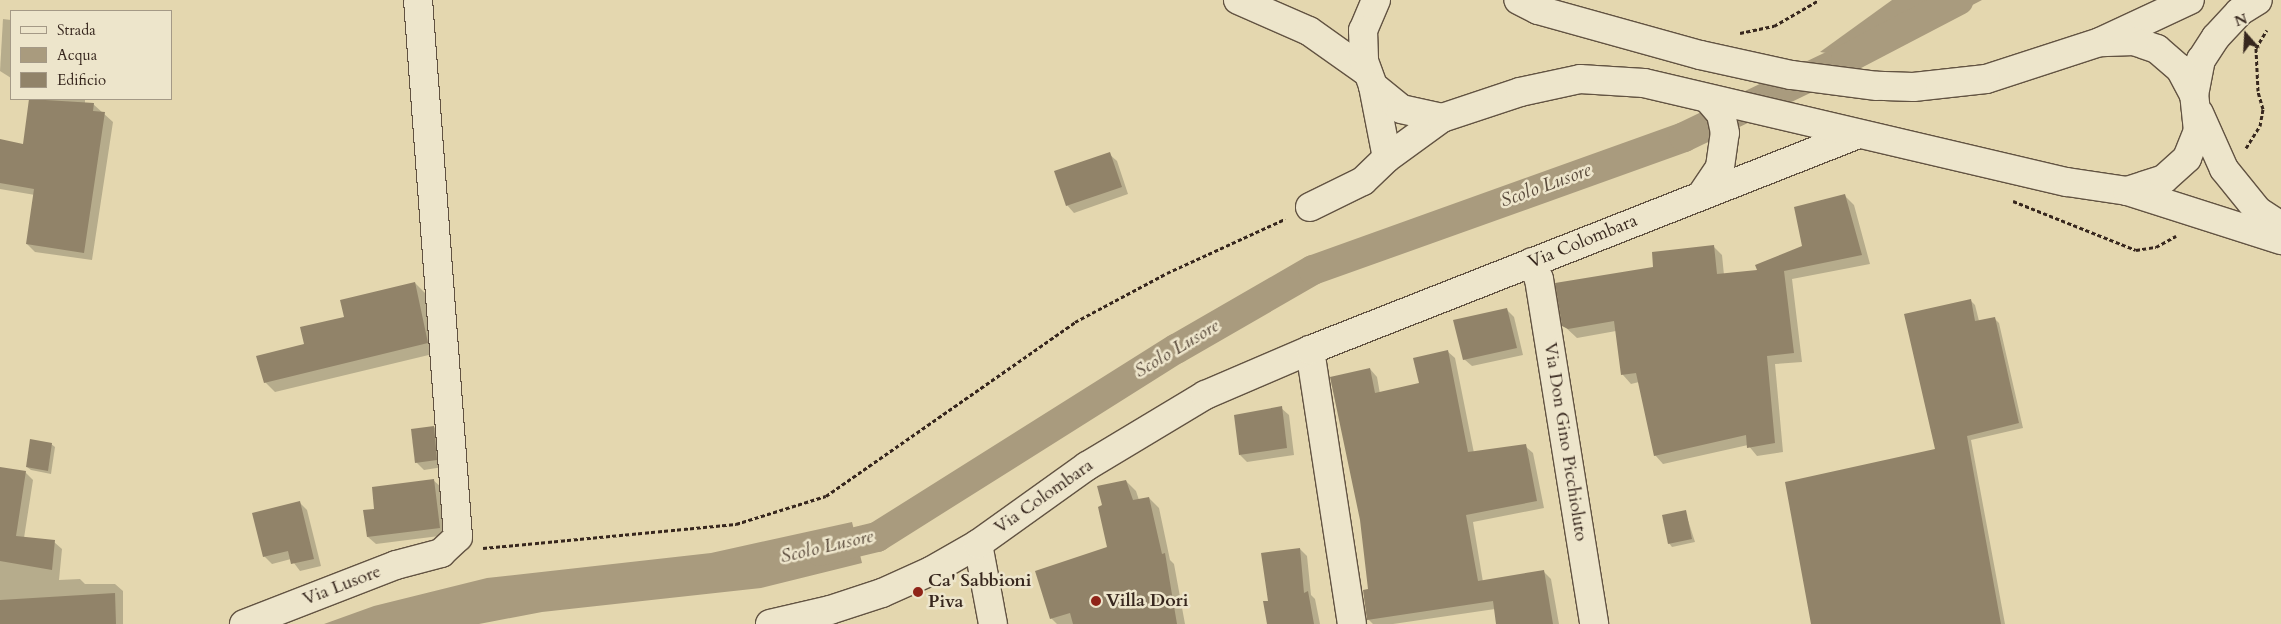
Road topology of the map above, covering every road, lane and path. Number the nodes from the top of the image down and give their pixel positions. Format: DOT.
graph roads {
  1 [pos="418,0"];
  2 [pos="1238,0"];
  3 [pos="1376,0"];
  4 [pos="1518,0"];
  5 [pos="1819,0"];
  6 [pos="2190,0"];
  7 [pos="2258,0"];
  8 [pos="2274,22"];
  9 [pos="1734,34"];
  10 [pos="2100,42"];
  11 [pos="1371,79"];
  12 [pos="1708,99"];
  13 [pos="2196,103"];
  14 [pos="1442,118"];
  15 [pos="1856,135"];
  16 [pos="2242,152"];
  17 [pos="1387,158"];
  18 [pos="2127,191"];
  19 [pos="1702,194"];
  20 [pos="2004,198"];
  21 [pos="1310,207"];
  22 [pos="2281,226"];
  23 [pos="2178,233"];
  24 [pos="2281,240"];
  25 [pos="1532,262"];
  26 [pos="1310,350"];
  27 [pos="978,544"];
  28 [pos="449,545"];
  29 [pos="244,624"];
  30 [pos="770,624"];
  31 [pos="993,624"];
  32 [pos="1352,624"];
  33 [pos="1594,624"];
  1 -- 28 [label="street"];
  2 -- 11 [label="street"];
  3 -- 11 [label="street"];
  4 -- 10 [label="street"];
  5 -- 9 [label="path"];
  6 -- 10 [label="street"];
  7 -- 13 [label="street"];
  8 -- 16 [label="path"];
  10 -- 13 [label="street"];
  11 -- 14 [label="street"];
  11 -- 17 [label="street"];
  12 -- 14 [label="street"];
  12 -- 15 [label="street"];
  12 -- 19 [label="street"];
  13 -- 18 [label="street"];
  13 -- 22 [label="street"];
  14 -- 17 [label="street"];
  15 -- 18 [label="street"];
  15 -- 19 [label="street, Via Colombara"];
  17 -- 21 [label="street"];
  18 -- 24 [label="street"];
  19 -- 25 [label="street, Via Colombara"];
  20 -- 23 [label="path"];
  21 -- 28 [label="path"];
  25 -- 26 [label="street, Via Colombara"];
  25 -- 33 [label="street, Via Don Gino Picchioluto"];
  26 -- 27 [label="street, Via Colombara"];
  26 -- 32 [label="street"];
  27 -- 30 [label="street, Via Colombara"];
  27 -- 31 [label="street"];
  28 -- 29 [label="street, Via Lusore"];
}
